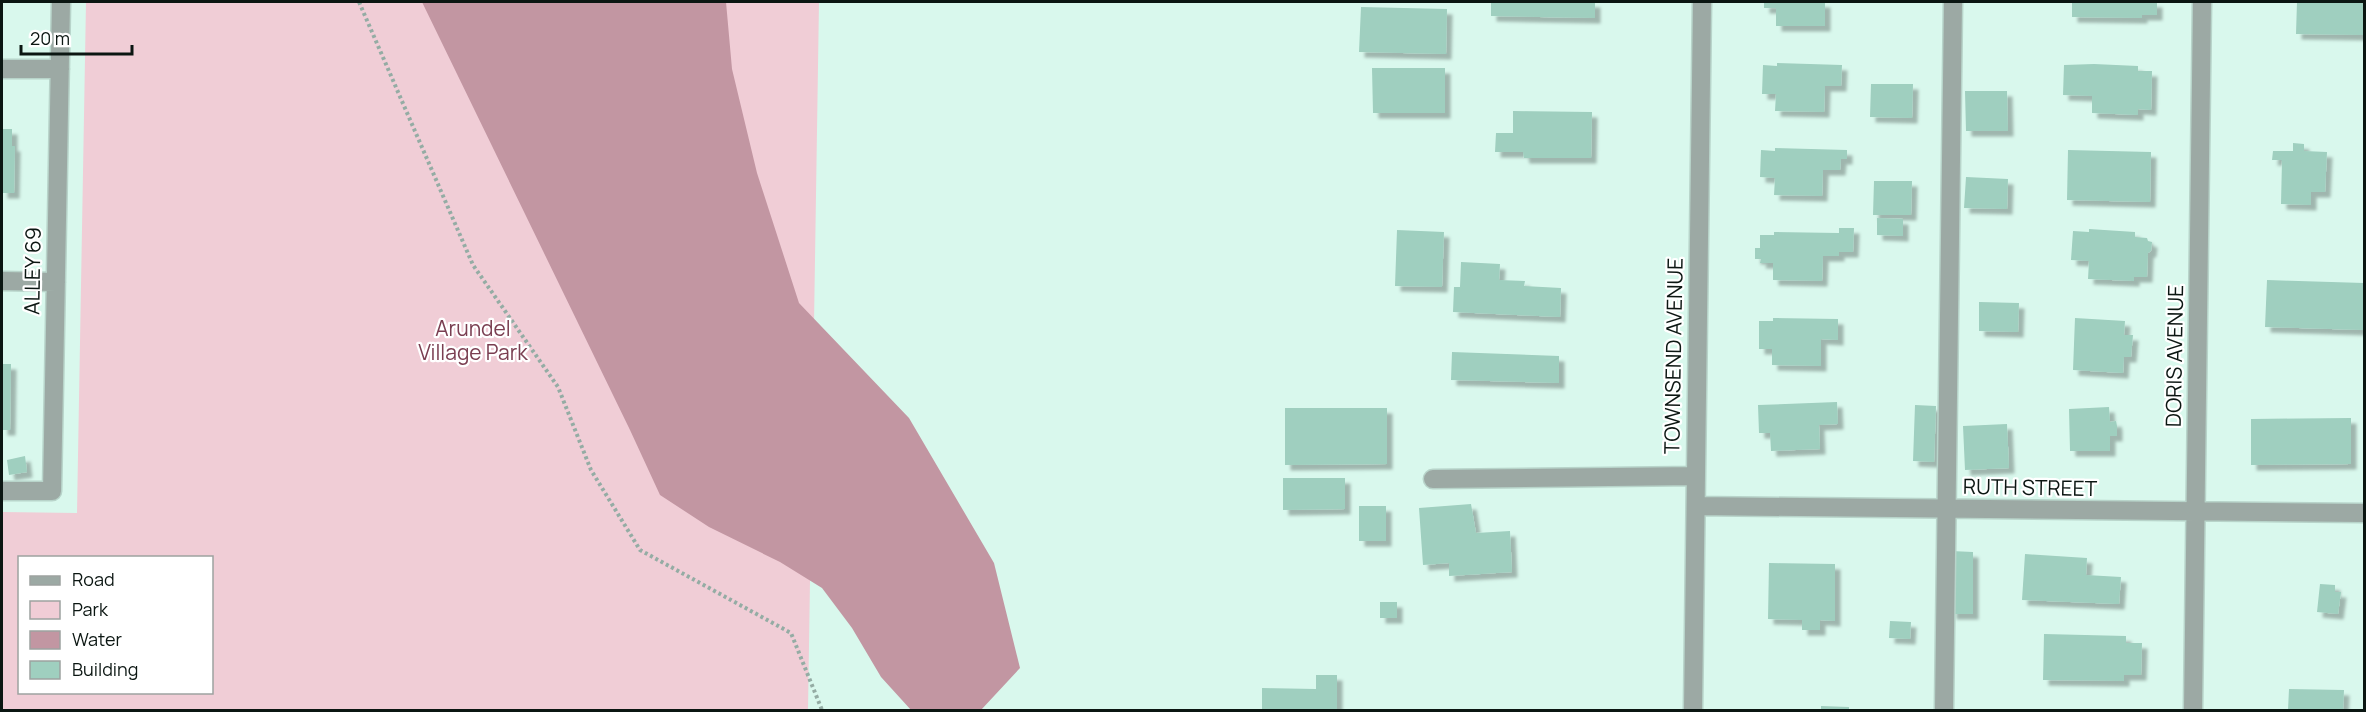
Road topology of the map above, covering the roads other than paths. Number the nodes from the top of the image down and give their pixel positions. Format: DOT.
graph roads {
  1 [pos="61,2"];
  2 [pos="1702,2"];
  3 [pos="1953,2"];
  4 [pos="2202,2"];
  5 [pos="2,69"];
  6 [pos="60,69"];
  7 [pos="2,281"];
  8 [pos="56,282"];
  9 [pos="1695,476"];
  10 [pos="1433,479"];
  11 [pos="2,490"];
  12 [pos="1696,506"];
  13 [pos="1946,509"];
  14 [pos="2195,512"];
  15 [pos="2364,513"];
  16 [pos="1693,711"];
  17 [pos="1944,711"];
  18 [pos="2193,711"];
  1 -- 6 [label="street, ALLEY 69"];
  2 -- 9 [label="street, TOWNSEND AVENUE"];
  3 -- 13 [label="street"];
  4 -- 14 [label="street, DORIS AVENUE"];
  5 -- 6 [label="street"];
  6 -- 8 [label="street, ALLEY 69"];
  7 -- 8 [label="street"];
  8 -- 11 [label="street, ALLEY 69"];
  9 -- 10 [label="street"];
  9 -- 12 [label="street, TOWNSEND AVENUE"];
  12 -- 13 [label="street, RUTH STREET"];
  12 -- 16 [label="street, TOWNSEND AVENUE"];
  13 -- 14 [label="street, RUTH STREET"];
  13 -- 17 [label="street"];
  14 -- 15 [label="street, RUTH STREET"];
  14 -- 18 [label="street, DORIS AVENUE"];
}
